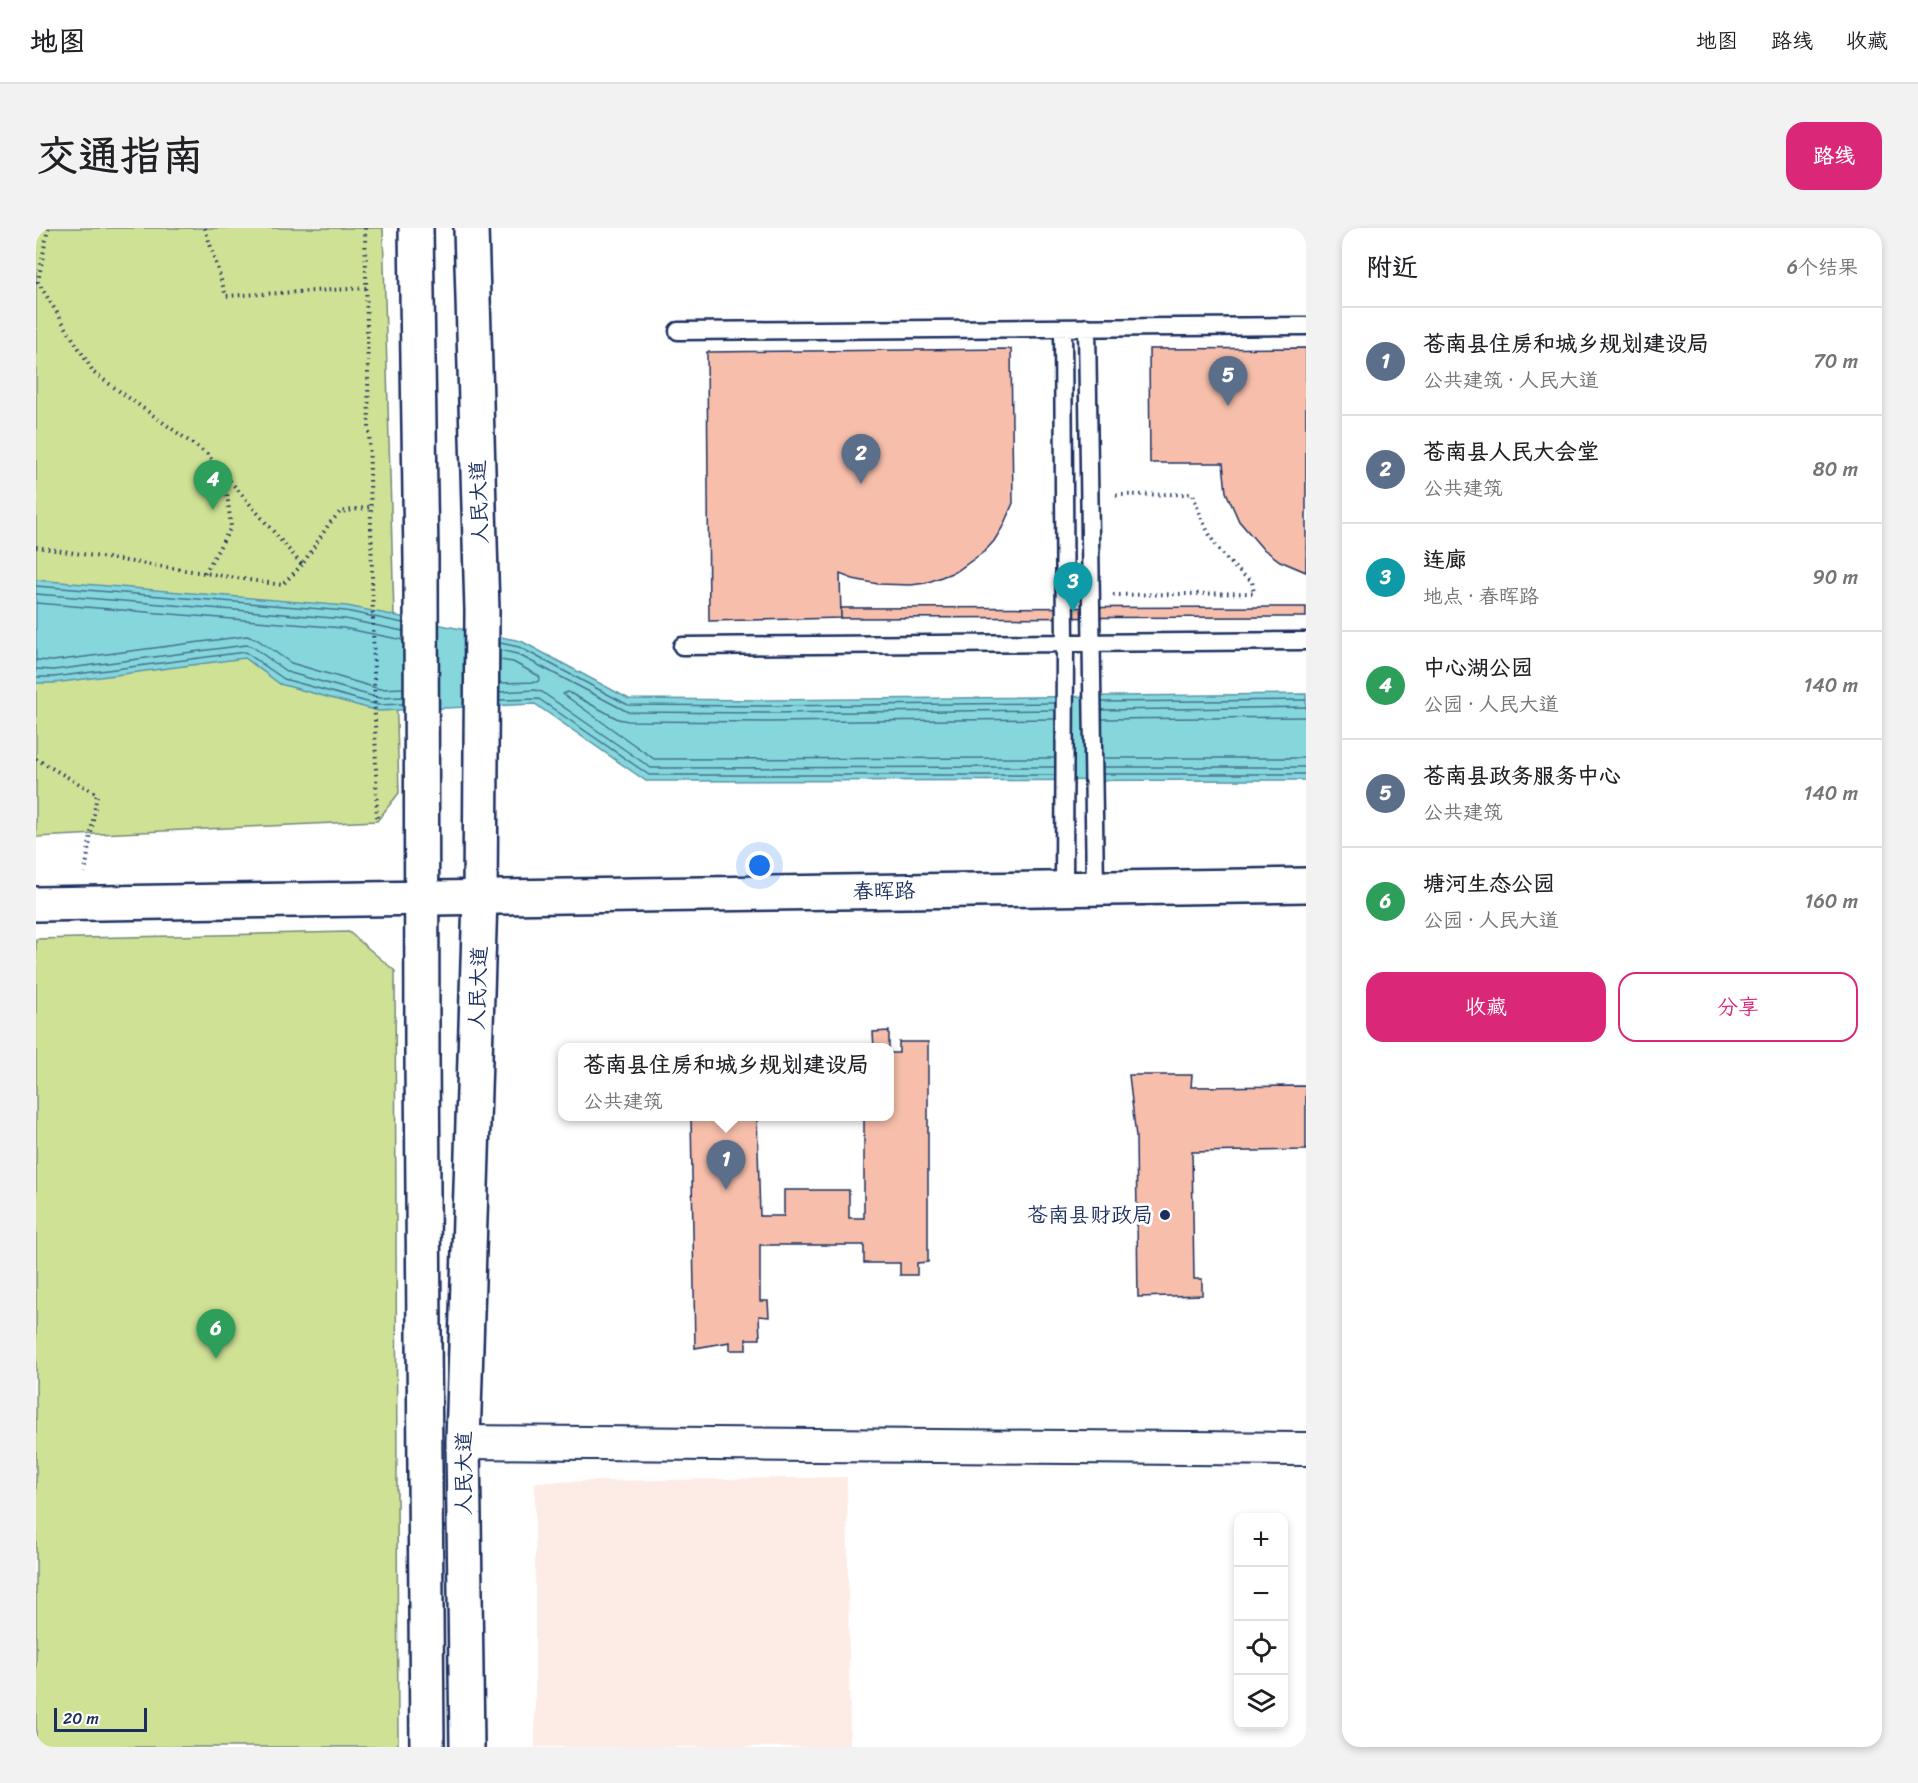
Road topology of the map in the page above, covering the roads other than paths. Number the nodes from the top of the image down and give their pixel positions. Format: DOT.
graph roads {
  1 [pos="416,228"];
  2 [pos="471,228"];
  3 [pos="1306,326"];
  4 [pos="1087,327"];
  5 [pos="1063,328"];
  6 [pos="678,331"];
  7 [pos="1306,641"];
  8 [pos="1065,643"];
  9 [pos="1091,643"];
  10 [pos="682,646"];
  11 [pos="1306,885"];
  12 [pos="1079,887"];
  13 [pos="471,898"];
  14 [pos="422,899"];
  15 [pos="36,904"];
  16 [pos="463,1442"];
  17 [pos="1306,1449"];
  18 [pos="427,1747"];
  19 [pos="467,1747"];
  1 -- 14 [label="main road, 人民大道"];
  2 -- 13 [label="main road, 人民大道"];
  3 -- 4 [label="lane"];
  4 -- 5 [label="lane"];
  4 -- 9 [label="lane"];
  5 -- 6 [label="lane"];
  5 -- 8 [label="lane"];
  7 -- 9 [label="lane"];
  8 -- 9 [label="lane"];
  8 -- 10 [label="lane"];
  8 -- 12 [label="lane"];
  9 -- 12 [label="lane"];
  11 -- 12 [label="main road, 春晖路"];
  12 -- 13 [label="main road, 春晖路"];
  13 -- 14 [label="main road, 春晖路"];
  13 -- 16 [label="main road, 人民大道"];
  14 -- 15 [label="main road, 春晖路"];
  14 -- 18 [label="main road, 人民大道"];
  16 -- 17 [label="street"];
  16 -- 19 [label="main road, 人民大道"];
}
